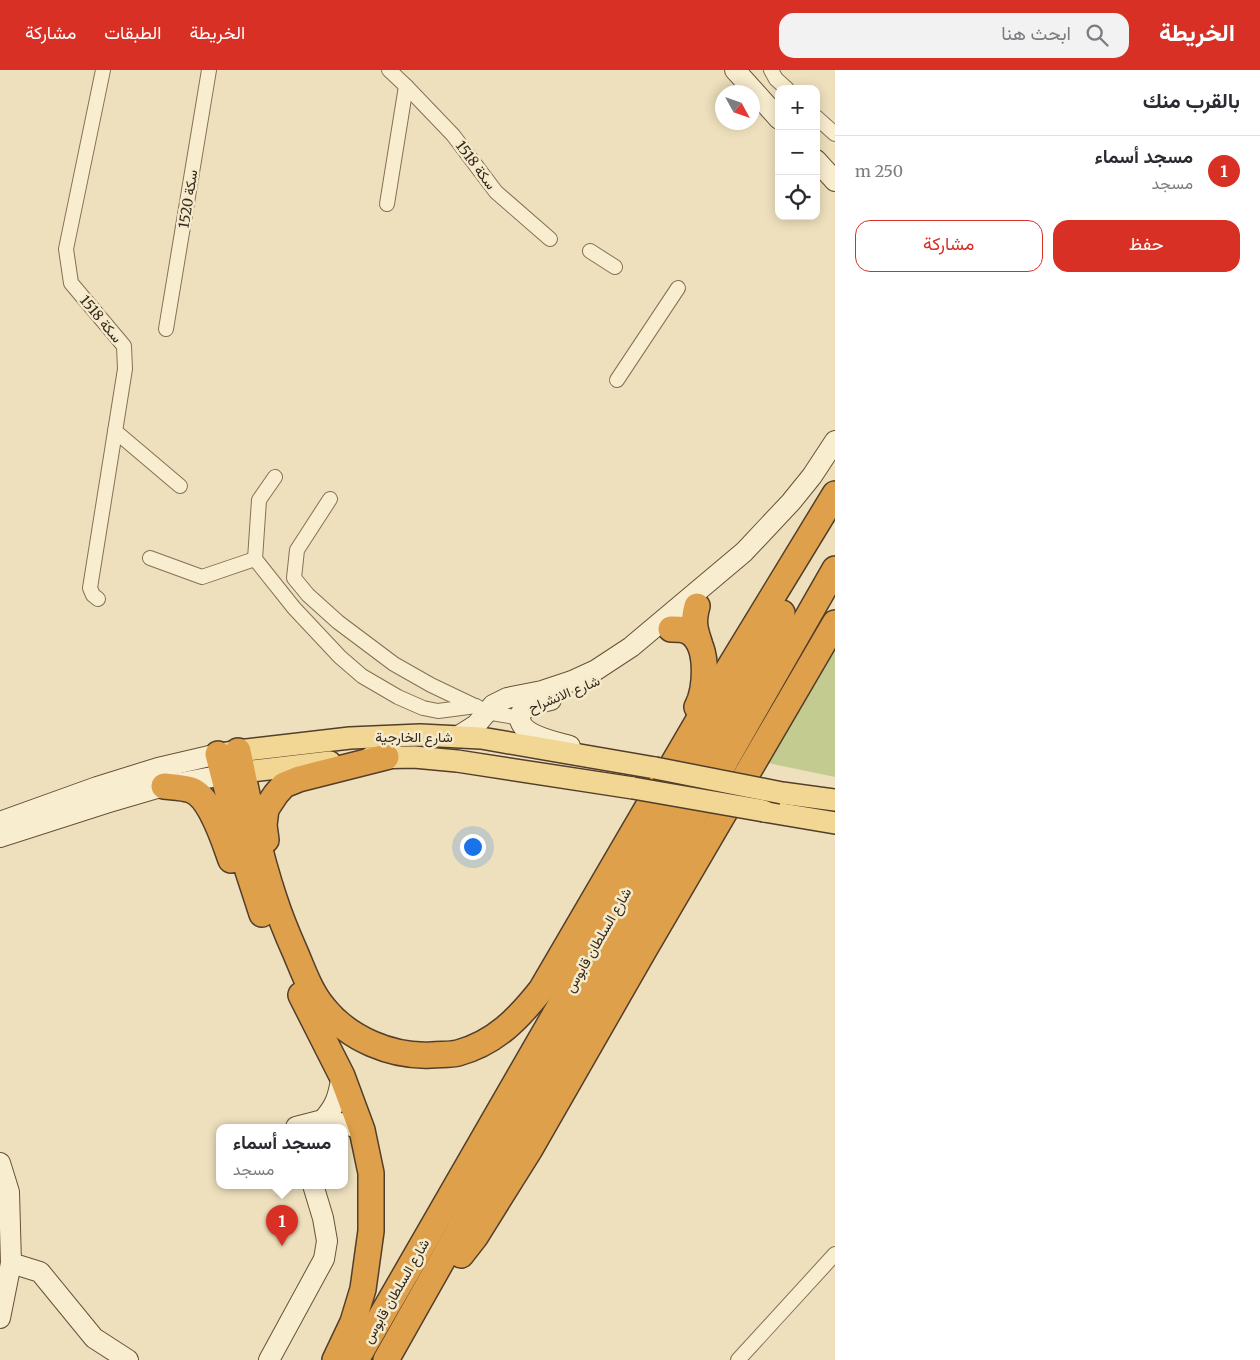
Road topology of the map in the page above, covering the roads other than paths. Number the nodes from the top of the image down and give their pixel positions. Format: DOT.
graph roads {
  1 [pos="102,70"];
  2 [pos="210,70"];
  3 [pos="389,70"];
  4 [pos="735,70"];
  5 [pos="771,70"];
  6 [pos="783,85"];
  7 [pos="406,86"];
  8 [pos="775,115"];
  9 [pos="820,121"];
  10 [pos="835,134"];
  11 [pos="820,164"];
  12 [pos="835,181"];
  13 [pos="387,204"];
  14 [pos="550,240"];
  15 [pos="590,251"];
  16 [pos="615,267"];
  17 [pos="678,288"];
  18 [pos="166,329"];
  19 [pos="616,380"];
  20 [pos="115,431"];
  21 [pos="835,441"];
  22 [pos="275,477"];
  23 [pos="180,486"];
  24 [pos="835,494"];
  25 [pos="330,499"];
  26 [pos="835,517"];
  27 [pos="744,552"];
  28 [pos="150,558"];
  29 [pos="255,558"];
  30 [pos="835,569"];
  31 [pos="718,573"];
  32 [pos="98,599"];
  33 [pos="697,606"];
  34 [pos="835,623"];
  35 [pos="671,628"];
  36 [pos="699,642"];
  37 [pos="481,709"];
  38 [pos="520,718"];
  39 [pos="457,737"];
  40 [pos="386,757"];
  41 [pos="231,763"];
  42 [pos="627,763"];
  43 [pos="164,786"];
  44 [pos="644,793"];
  45 [pos="835,800"];
  46 [pos="0,822"];
  47 [pos="835,822"];
  48 [pos="0,837"];
  49 [pos="266,901"];
  50 [pos="342,1076"];
  51 [pos="323,1120"];
  52 [pos="308,1124"];
  53 [pos="346,1124"];
  54 [pos="348,1125"];
  55 [pos="362,1130"];
  56 [pos="0,1163"];
  57 [pos="314,1189"];
  58 [pos="835,1254"];
  59 [pos="368,1256"];
  60 [pos="11,1263"];
  61 [pos="0,1318"];
  62 [pos="404,1329"];
  63 [pos="128,1360"];
  64 [pos="269,1360"];
  65 [pos="320,1360"];
  66 [pos="335,1360"];
  67 [pos="356,1360"];
  68 [pos="386,1360"];
  69 [pos="738,1360"];
  1 -- 20 [label="street, سكة 1518"];
  2 -- 18 [label="street, سكة 1520"];
  3 -- 7 [label="street, سكة 1518"];
  4 -- 8 [label="street"];
  5 -- 6 [label="street"];
  7 -- 13 [label="street"];
  7 -- 14 [label="street, سكة 1518"];
  9 -- 10 [label="street"];
  11 -- 12 [label="street"];
  15 -- 16 [label="street"];
  17 -- 19 [label="street"];
  20 -- 23 [label="street"];
  20 -- 32 [label="street, سكة 1518"];
  21 -- 27 [label="street, شارع الانشراح"];
  22 -- 29 [label="street"];
  24 -- 44 [label="highway"];
  25 -- 37 [label="street"];
  26 -- 67 [label="highway, شارع السلطان قابوس"];
  27 -- 31 [label="street, شارع الانشراح"];
  27 -- 33 [label="street, شارع الانشراح"];
  28 -- 29 [label="street"];
  29 -- 37 [label="street"];
  30 -- 62 [label="highway, شارع السلطان قابوس"];
  31 -- 33 [label="street"];
  31 -- 37 [label="street, شارع الانشراح"];
  33 -- 35 [label="street, شارع الانشراح"];
  33 -- 36 [label="highway"];
  34 -- 62 [label="highway"];
  35 -- 36 [label="highway"];
  35 -- 38 [label="street, شارع الانشراح"];
  36 -- 44 [label="highway"];
  37 -- 38 [label="street"];
  37 -- 39 [label="street, شارع الانشراح"];
  38 -- 42 [label="street, شارع الانشراح"];
  39 -- 41 [label="main road, شارع الخارجية"];
  39 -- 42 [label="main road, شارع الخارجية"];
  40 -- 41 [label="main road, شارع الخارجية"];
  40 -- 44 [label="main road, شارع الخارجية"];
  40 -- 49 [label="highway"];
  41 -- 43 [label="street, شارع الخارجية"];
  41 -- 46 [label="street, شارع الخارجية"];
  41 -- 49 [label="highway"];
  42 -- 45 [label="main road, شارع الخارجية, bridge"];
  43 -- 48 [label="street, شارع الخارجية"];
  43 -- 49 [label="highway"];
  44 -- 47 [label="main road, شارع الخارجية, bridge"];
  44 -- 49 [label="highway"];
  49 -- 50 [label="highway"];
  50 -- 51 [label="street"];
  50 -- 55 [label="highway"];
  51 -- 52 [label="street"];
  51 -- 53 [label="street"];
  54 -- 55 [label="street"];
  55 -- 59 [label="highway"];
  56 -- 60 [label="street"];
  57 -- 64 [label="street"];
  58 -- 69 [label="street"];
  59 -- 65 [label="highway"];
  59 -- 66 [label="highway"];
  60 -- 61 [label="street"];
  60 -- 63 [label="street"];
  62 -- 68 [label="highway, شارع السلطان قابوس"];
}
